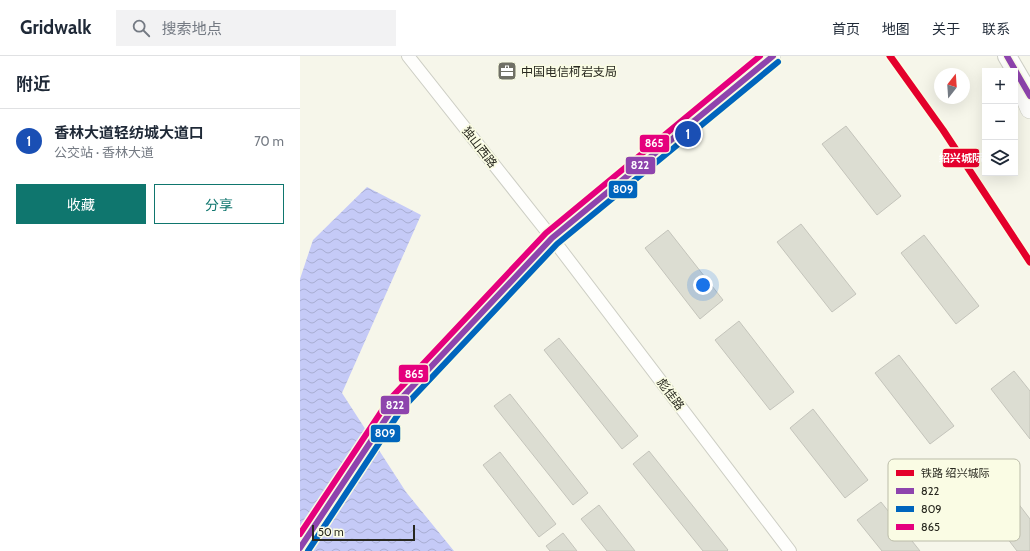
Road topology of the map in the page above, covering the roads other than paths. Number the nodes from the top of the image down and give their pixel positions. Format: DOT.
graph roads {
  1 [pos="408,56"];
  2 [pos="773,56"];
  3 [pos="1012,65"];
  4 [pos="1030,96"];
  5 [pos="1030,109"];
  6 [pos="552,238"];
  7 [pos="300,548"];
  8 [pos="790,551"];
  1 -- 6 [label="street, 独山西路"];
  2 -- 6 [label="street"];
  3 -- 4 [label="main road"];
  3 -- 5 [label="highway"];
  6 -- 7 [label="street"];
  6 -- 8 [label="street, 彪佳路"];
}
